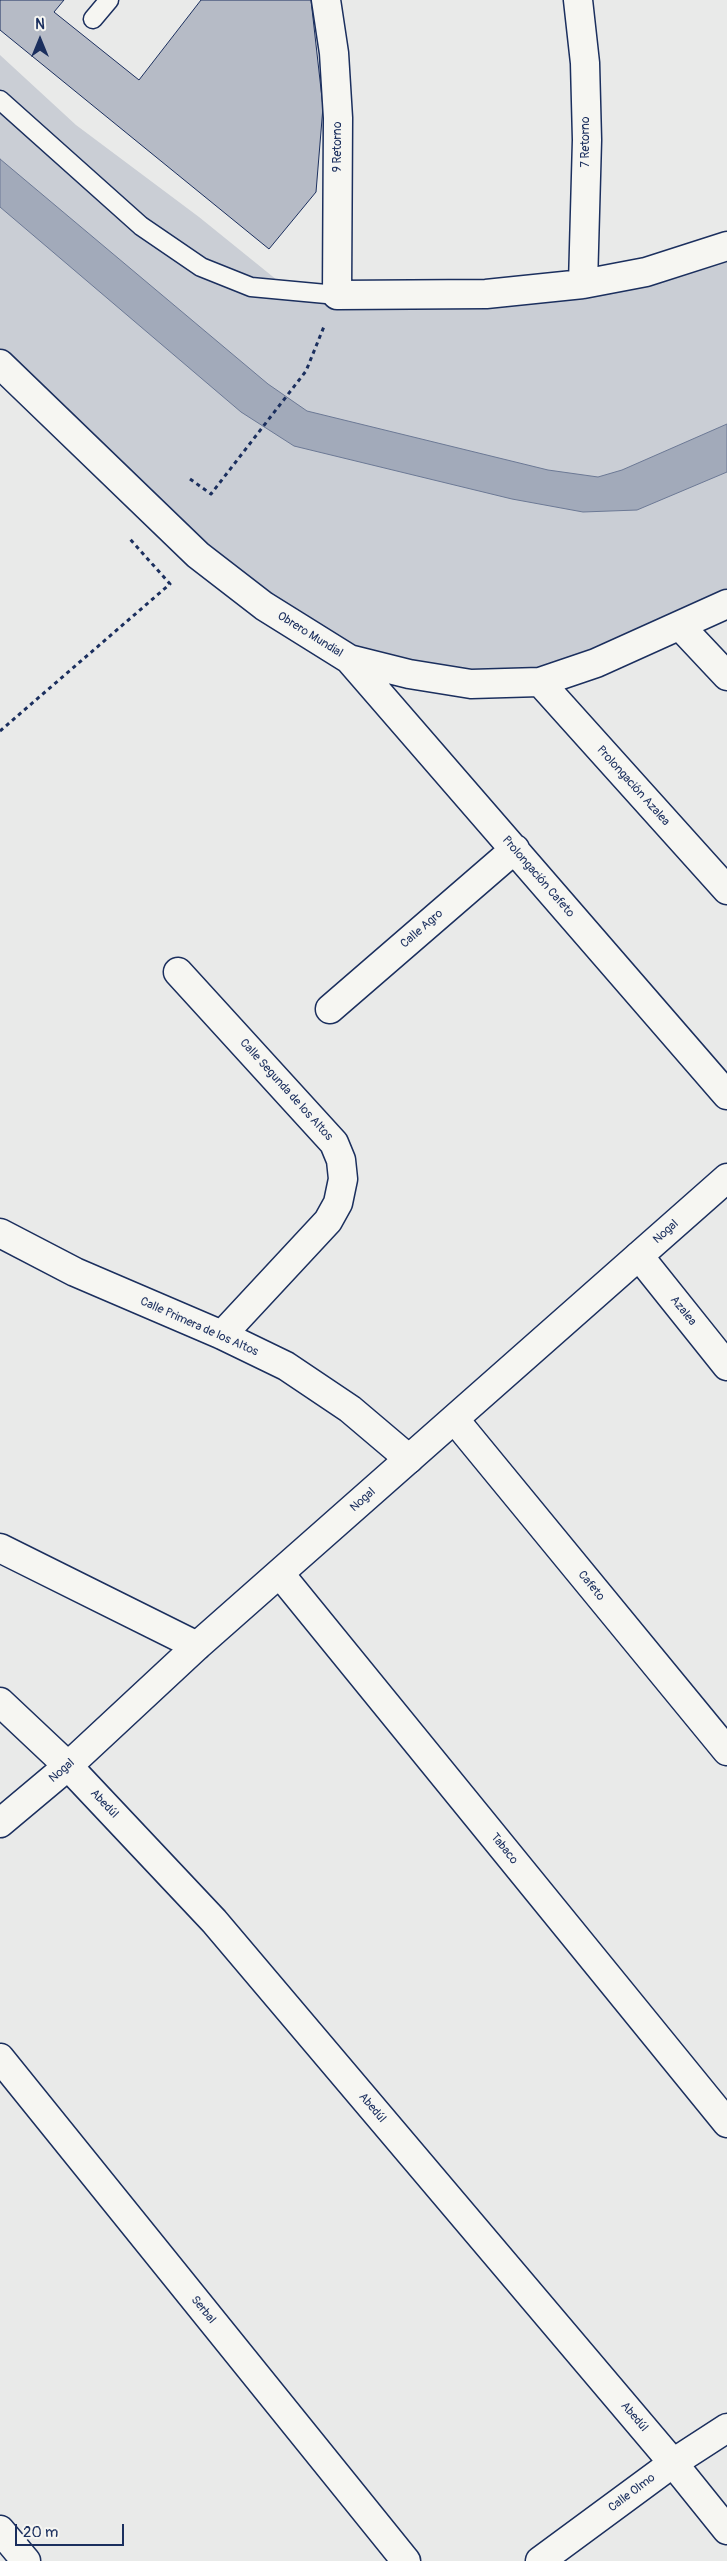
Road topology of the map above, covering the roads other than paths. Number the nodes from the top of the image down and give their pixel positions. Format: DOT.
graph roads {
  1 [pos="109,0"];
  2 [pos="326,0"];
  3 [pos="578,0"];
  4 [pos="93,19"];
  5 [pos="0,100"];
  6 [pos="727,246"];
  7 [pos="583,284"];
  8 [pos="337,295"];
  9 [pos="0,364"];
  10 [pos="727,604"];
  11 [pos="681,627"];
  12 [pos="349,659"];
  13 [pos="727,676"];
  14 [pos="540,682"];
  15 [pos="515,850"];
  16 [pos="727,890"];
  17 [pos="178,972"];
  18 [pos="330,1009"];
  19 [pos="727,1095"];
  20 [pos="727,1178"];
  21 [pos="0,1233"];
  22 [pos="639,1256"];
  23 [pos="222,1335"];
  24 [pos="727,1366"];
  25 [pos="455,1420"];
  26 [pos="409,1458"];
  27 [pos="0,1548"];
  28 [pos="280,1574"];
  29 [pos="197,1646"];
  30 [pos="0,1702"];
  31 [pos="727,1751"];
  32 [pos="68,1766"];
  33 [pos="0,1823"];
  34 [pos="0,2058"];
  35 [pos="727,2123"];
  36 [pos="727,2428"];
  37 [pos="673,2462"];
  38 [pos="0,2530"];
  39 [pos="727,2530"];
  40 [pos="26,2561"];
  41 [pos="406,2561"];
  42 [pos="540,2561"];
  1 -- 4 [label="lane"];
  2 -- 8 [label="street, 9 Retorno"];
  3 -- 7 [label="street, 7 Retorno"];
  5 -- 8 [label="lane"];
  6 -- 7 [label="street"];
  7 -- 8 [label="street"];
  9 -- 12 [label="street, Obrero Mundial"];
  10 -- 11 [label="street, Obrero Mundial"];
  11 -- 13 [label="street"];
  11 -- 14 [label="street, Obrero Mundial"];
  12 -- 14 [label="street, Obrero Mundial"];
  12 -- 15 [label="street, Prolongación Cafeto"];
  14 -- 16 [label="street, Prolongación Azalea"];
  15 -- 18 [label="street, Calle Agro"];
  15 -- 19 [label="street, Prolongación Cafeto"];
  17 -- 23 [label="street, Calle Segunda de los Altos"];
  20 -- 22 [label="street, Nogal"];
  21 -- 23 [label="street, Calle Primera de los Altos"];
  22 -- 24 [label="street, Azalea"];
  22 -- 25 [label="street, Nogal"];
  23 -- 26 [label="street, Calle Primera de los Altos"];
  25 -- 26 [label="street, Nogal"];
  25 -- 31 [label="street, Cafeto"];
  26 -- 28 [label="street, Nogal"];
  27 -- 29 [label="street"];
  28 -- 29 [label="street, Nogal"];
  28 -- 35 [label="street, Tabaco"];
  29 -- 32 [label="street, Nogal"];
  30 -- 32 [label="street, Abedúl"];
  32 -- 33 [label="street, Nogal"];
  32 -- 37 [label="street, Abedúl"];
  34 -- 41 [label="street, Serbal"];
  36 -- 37 [label="street, Calle Olmo"];
  37 -- 39 [label="street, Abedúl"];
  37 -- 42 [label="street, Calle Olmo"];
  38 -- 40 [label="street"];
}
